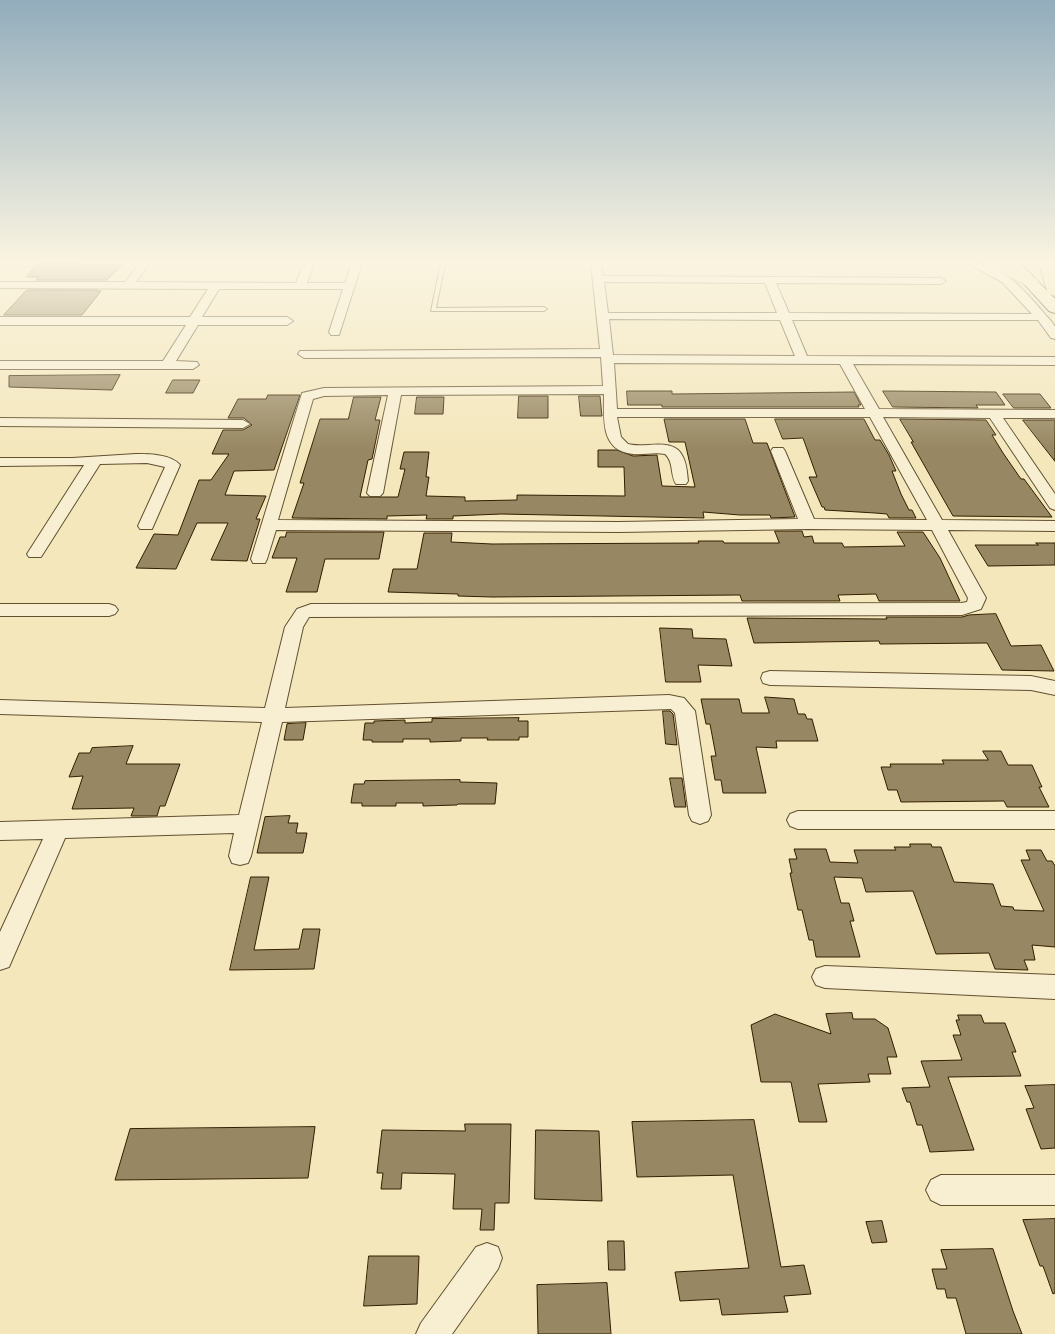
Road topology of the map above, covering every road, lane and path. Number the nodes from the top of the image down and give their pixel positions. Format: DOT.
graph roads {
  1 [pos="191,325"];
  2 [pos="337,325"];
  3 [pos="603,325"];
  4 [pos="788,325"];
  5 [pos="1047,325"];
  6 [pos="335,332"];
  7 [pos="1055,335"];
  8 [pos="304,354"];
  9 [pos="606,356"];
  10 [pos="803,360"];
  11 [pos="845,361"];
  12 [pos="1055,361"];
  13 [pos="0,365"];
  14 [pos="167,365"];
  15 [pos="194,365"];
  16 [pos="610,390"];
  17 [pos="395,392"];
  18 [pos="876,412"];
  19 [pos="610,413"];
  20 [pos="994,414"];
  21 [pos="1055,414"];
  22 [pos="0,422"];
  23 [pos="243,424"];
  24 [pos="778,451"];
  25 [pos="95,460"];
  26 [pos="0,462"];
  27 [pos="681,481"];
  28 [pos="375,493"];
  29 [pos="1055,504"];
  30 [pos="808,524"];
  31 [pos="268,525"];
  32 [pos="939,525"];
  33 [pos="146,526"];
  34 [pos="1055,526"];
  35 [pos="35,554"];
  36 [pos="259,559"];
  37 [pos="0,610"];
  38 [pos="109,610"];
  39 [pos="770,678"];
  40 [pos="1055,688"];
  41 [pos="0,707"];
  42 [pos="273,715"];
  43 [pos="700,815"];
  44 [pos="798,820"];
  45 [pos="1055,820"];
  46 [pos="247,824"];
  47 [pos="58,829"];
  48 [pos="0,831"];
  49 [pos="240,856"];
  50 [pos="0,960"];
  51 [pos="825,977"];
  52 [pos="1055,987"];
  53 [pos="942,1190"];
  54 [pos="1055,1190"];
  55 [pos="487,1258"];
  56 [pos="432,1334"];
  1 -- 14 [label="street"];
  2 -- 6 [label="street"];
  3 -- 9 [label="street"];
  4 -- 10 [label="street"];
  5 -- 7 [label="street"];
  8 -- 9 [label="street"];
  9 -- 10 [label="street"];
  9 -- 16 [label="street"];
  10 -- 11 [label="street"];
  11 -- 12 [label="street"];
  11 -- 18 [label="street"];
  13 -- 14 [label="street"];
  14 -- 15 [label="street"];
  16 -- 17 [label="street"];
  16 -- 19 [label="street"];
  17 -- 28 [label="street"];
  17 -- 31 [label="street"];
  18 -- 19 [label="street"];
  18 -- 20 [label="street"];
  18 -- 32 [label="street"];
  19 -- 27 [label="street"];
  20 -- 21 [label="street"];
  20 -- 29 [label="street"];
  22 -- 23 [label="street"];
  24 -- 30 [label="street"];
  25 -- 26 [label="street"];
  25 -- 33 [label="street"];
  25 -- 35 [label="street"];
  30 -- 31 [label="street"];
  30 -- 32 [label="street"];
  31 -- 36 [label="street"];
  32 -- 34 [label="street"];
  32 -- 42 [label="street"];
  37 -- 38 [label="street"];
  39 -- 40 [label="street"];
  41 -- 42 [label="street"];
  42 -- 43 [label="street"];
  42 -- 46 [label="street"];
  44 -- 45 [label="street"];
  46 -- 47 [label="street"];
  46 -- 49 [label="street"];
  47 -- 48 [label="street"];
  47 -- 50 [label="street"];
  51 -- 52 [label="street"];
  53 -- 54 [label="street"];
  55 -- 56 [label="street"];
}
